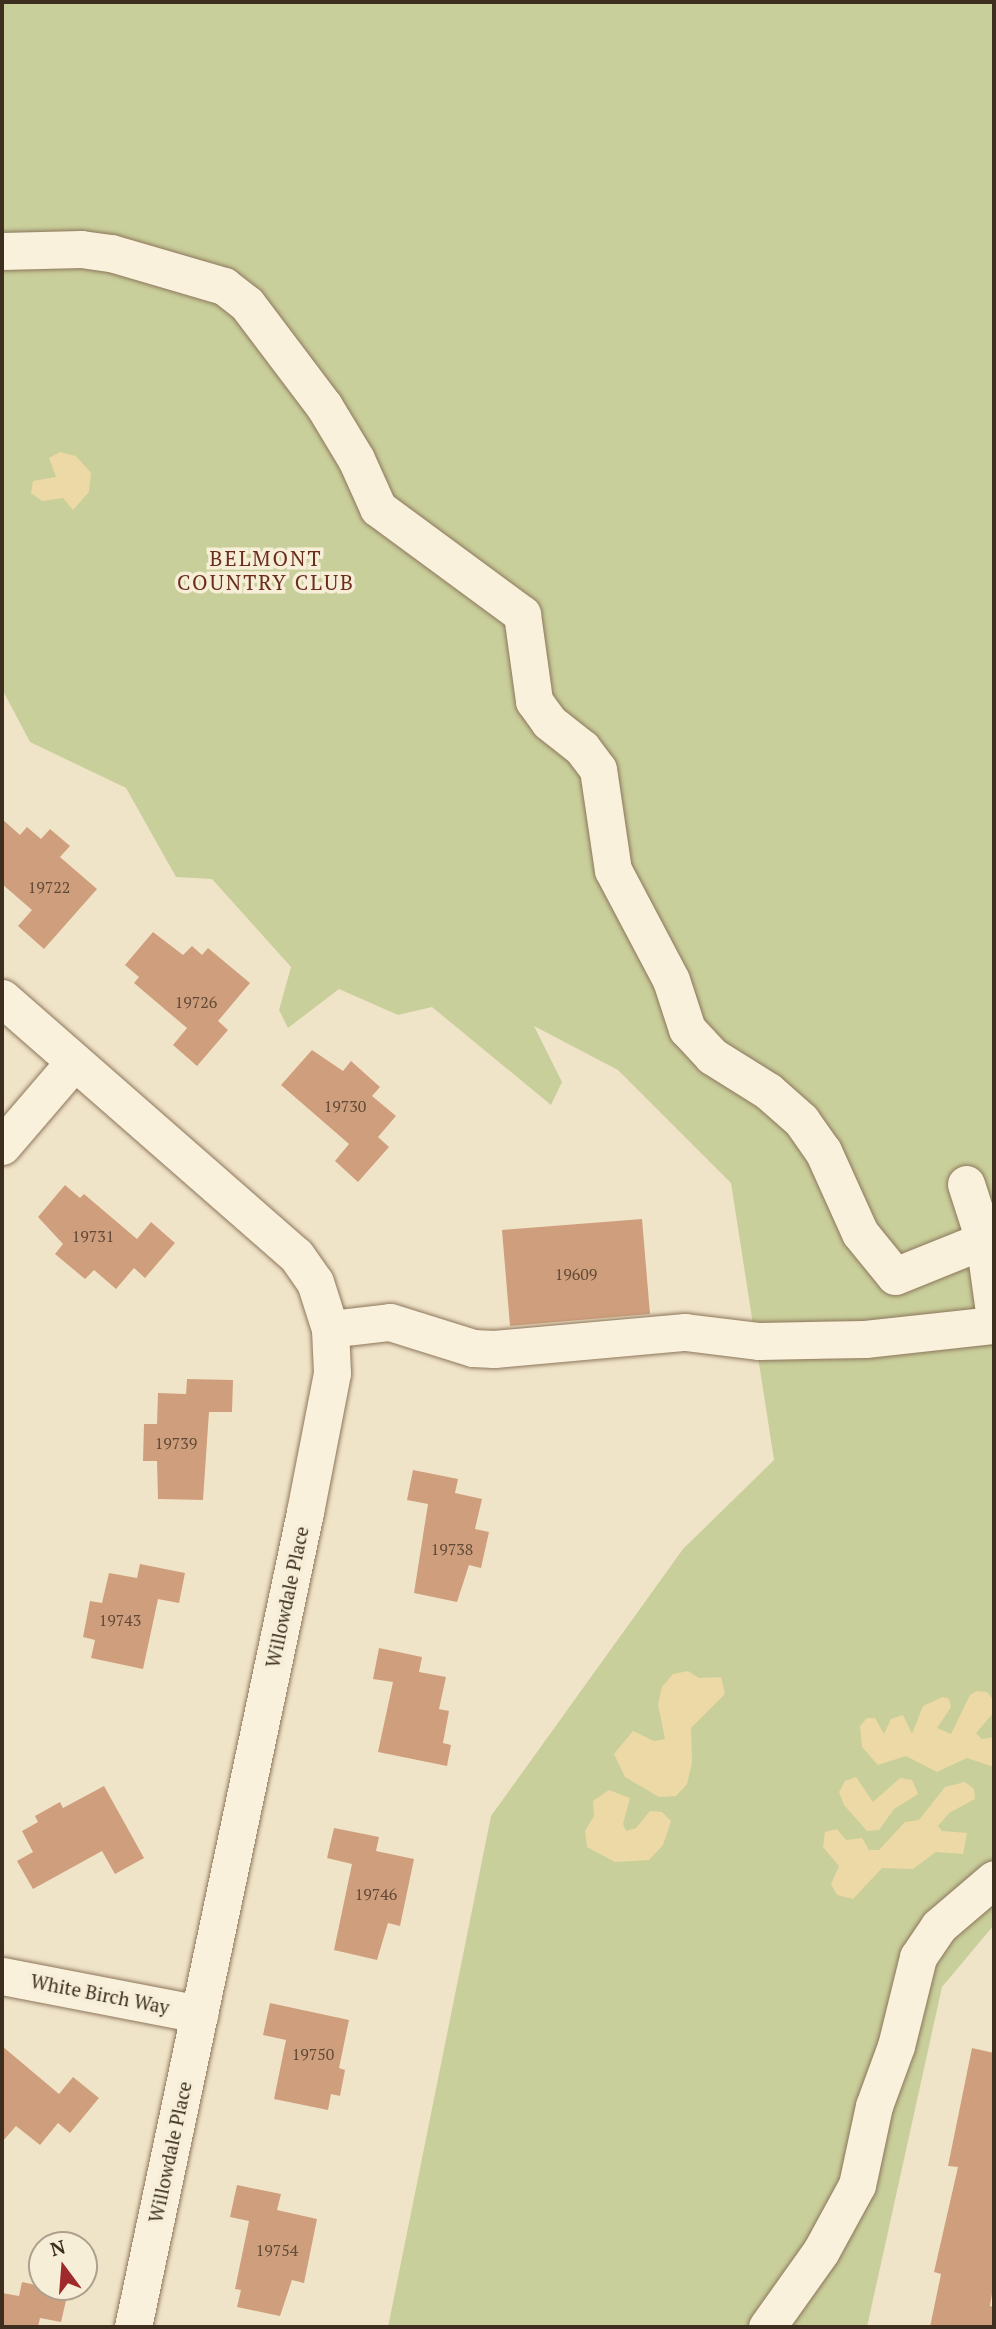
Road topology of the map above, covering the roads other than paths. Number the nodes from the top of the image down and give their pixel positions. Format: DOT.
graph roads {
  1 [pos="2,251"];
  2 [pos="2,998"];
  3 [pos="74,1062"];
  4 [pos="2,1146"];
  5 [pos="966,1184"];
  6 [pos="989,1239"];
  7 [pos="994,1312"];
  8 [pos="994,1325"];
  9 [pos="331,1329"];
  10 [pos="994,1879"];
  11 [pos="2,1976"];
  12 [pos="199,2014"];
  13 [pos="134,2327"];
  14 [pos="767,2327"];
  1 -- 6 [label="street"];
  2 -- 3 [label="street, Willowdale Place"];
  3 -- 4 [label="street"];
  3 -- 9 [label="street, Willowdale Place"];
  5 -- 6 [label="street"];
  6 -- 7 [label="street"];
  8 -- 9 [label="street"];
  9 -- 12 [label="street, Willowdale Place"];
  10 -- 14 [label="street"];
  11 -- 12 [label="street, White Birch Way"];
  12 -- 13 [label="street, Willowdale Place"];
}
